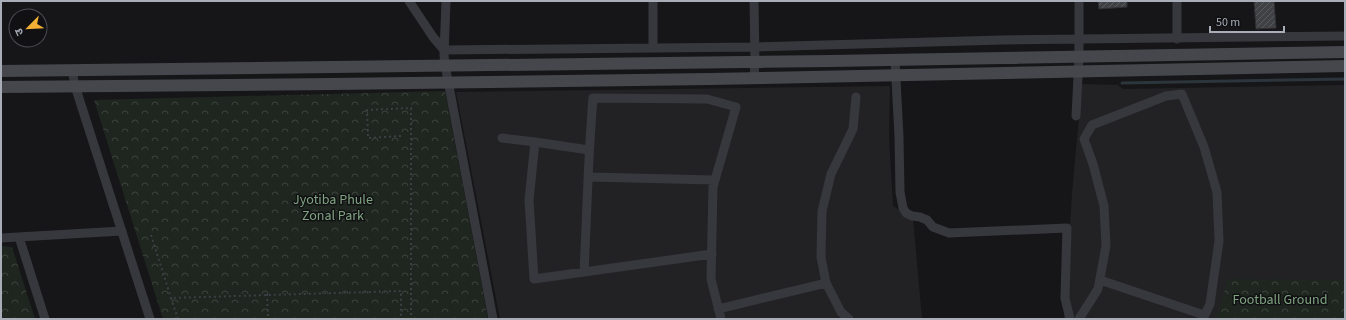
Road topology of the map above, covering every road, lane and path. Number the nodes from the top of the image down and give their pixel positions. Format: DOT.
graph roads {
  1 [pos="409,1"];
  2 [pos="446,1"];
  3 [pos="653,1"];
  4 [pos="754,1"];
  5 [pos="1079,1"];
  6 [pos="1177,1"];
  7 [pos="1345,36"];
  8 [pos="1177,39"];
  9 [pos="1080,40"];
  10 [pos="755,47"];
  11 [pos="653,48"];
  12 [pos="444,50"];
  13 [pos="1345,52"];
  14 [pos="1079,57"];
  15 [pos="895,60"];
  16 [pos="755,62"];
  17 [pos="445,65"];
  18 [pos="1345,66"];
  19 [pos="72,70"];
  20 [pos="1,71"];
  21 [pos="1079,71"];
  22 [pos="896,75"];
  23 [pos="754,78"];
  24 [pos="449,82"];
  25 [pos="75,86"];
  26 [pos="1,87"];
  27 [pos="856,97"];
  28 [pos="1076,116"];
  29 [pos="401,136"];
  30 [pos="502,138"];
  31 [pos="535,142"];
  32 [pos="589,150"];
  33 [pos="589,177"];
  34 [pos="715,180"];
  35 [pos="122,231"];
  36 [pos="151,235"];
  37 [pos="19,237"];
  38 [pos="1,238"];
  39 [pos="712,254"];
  40 [pos="584,272"];
  41 [pos="1100,280"];
  42 [pos="826,283"];
  43 [pos="267,294"];
  44 [pos="171,298"];
  45 [pos="718,309"];
  46 [pos="1203,317"];
  47 [pos="45,319"];
  48 [pos="150,319"];
  49 [pos="178,319"];
  50 [pos="268,319"];
  51 [pos="401,319"];
  52 [pos="410,319"];
  53 [pos="493,319"];
  54 [pos="721,319"];
  55 [pos="849,319"];
  56 [pos="1070,319"];
  57 [pos="1079,319"];
  1 -- 12 [label="street"];
  2 -- 12 [label="street"];
  3 -- 11 [label="street"];
  4 -- 10 [label="street"];
  5 -- 9 [label="street"];
  6 -- 8 [label="street"];
  7 -- 8 [label="street"];
  8 -- 9 [label="street"];
  9 -- 10 [label="street"];
  9 -- 14 [label="street"];
  10 -- 11 [label="street"];
  10 -- 16 [label="street"];
  11 -- 12 [label="street"];
  12 -- 17 [label="street"];
  13 -- 14 [label="street"];
  14 -- 15 [label="street"];
  14 -- 21 [label="street"];
  15 -- 16 [label="street"];
  15 -- 22 [label="street"];
  16 -- 17 [label="street"];
  16 -- 23 [label="street"];
  17 -- 19 [label="street"];
  17 -- 24 [label="street"];
  18 -- 21 [label="street"];
  19 -- 20 [label="street"];
  19 -- 25 [label="street"];
  21 -- 22 [label="street"];
  21 -- 28 [label="street"];
  22 -- 23 [label="street"];
  22 -- 56 [label="street"];
  23 -- 24 [label="street"];
  24 -- 25 [label="street"];
  24 -- 53 [label="street"];
  25 -- 26 [label="street"];
  25 -- 35 [label="street"];
  27 -- 42 [label="street"];
  29 -- 52 [label="path"];
  30 -- 31 [label="street"];
  31 -- 32 [label="street"];
  31 -- 40 [label="street"];
  32 -- 33 [label="street"];
  32 -- 34 [label="street"];
  33 -- 34 [label="street"];
  33 -- 40 [label="street"];
  34 -- 39 [label="street"];
  35 -- 37 [label="street"];
  35 -- 48 [label="street"];
  36 -- 44 [label="path"];
  37 -- 38 [label="street"];
  37 -- 47 [label="street"];
  39 -- 40 [label="street"];
  39 -- 45 [label="street"];
  41 -- 46 [label="street"];
  41 -- 46 [label="street"];
  41 -- 57 [label="street"];
  42 -- 45 [label="street"];
  42 -- 55 [label="street"];
  43 -- 44 [label="path"];
  43 -- 50 [label="path"];
  43 -- 51 [label="path"];
  44 -- 49 [label="path"];
  45 -- 54 [label="street"];
}
